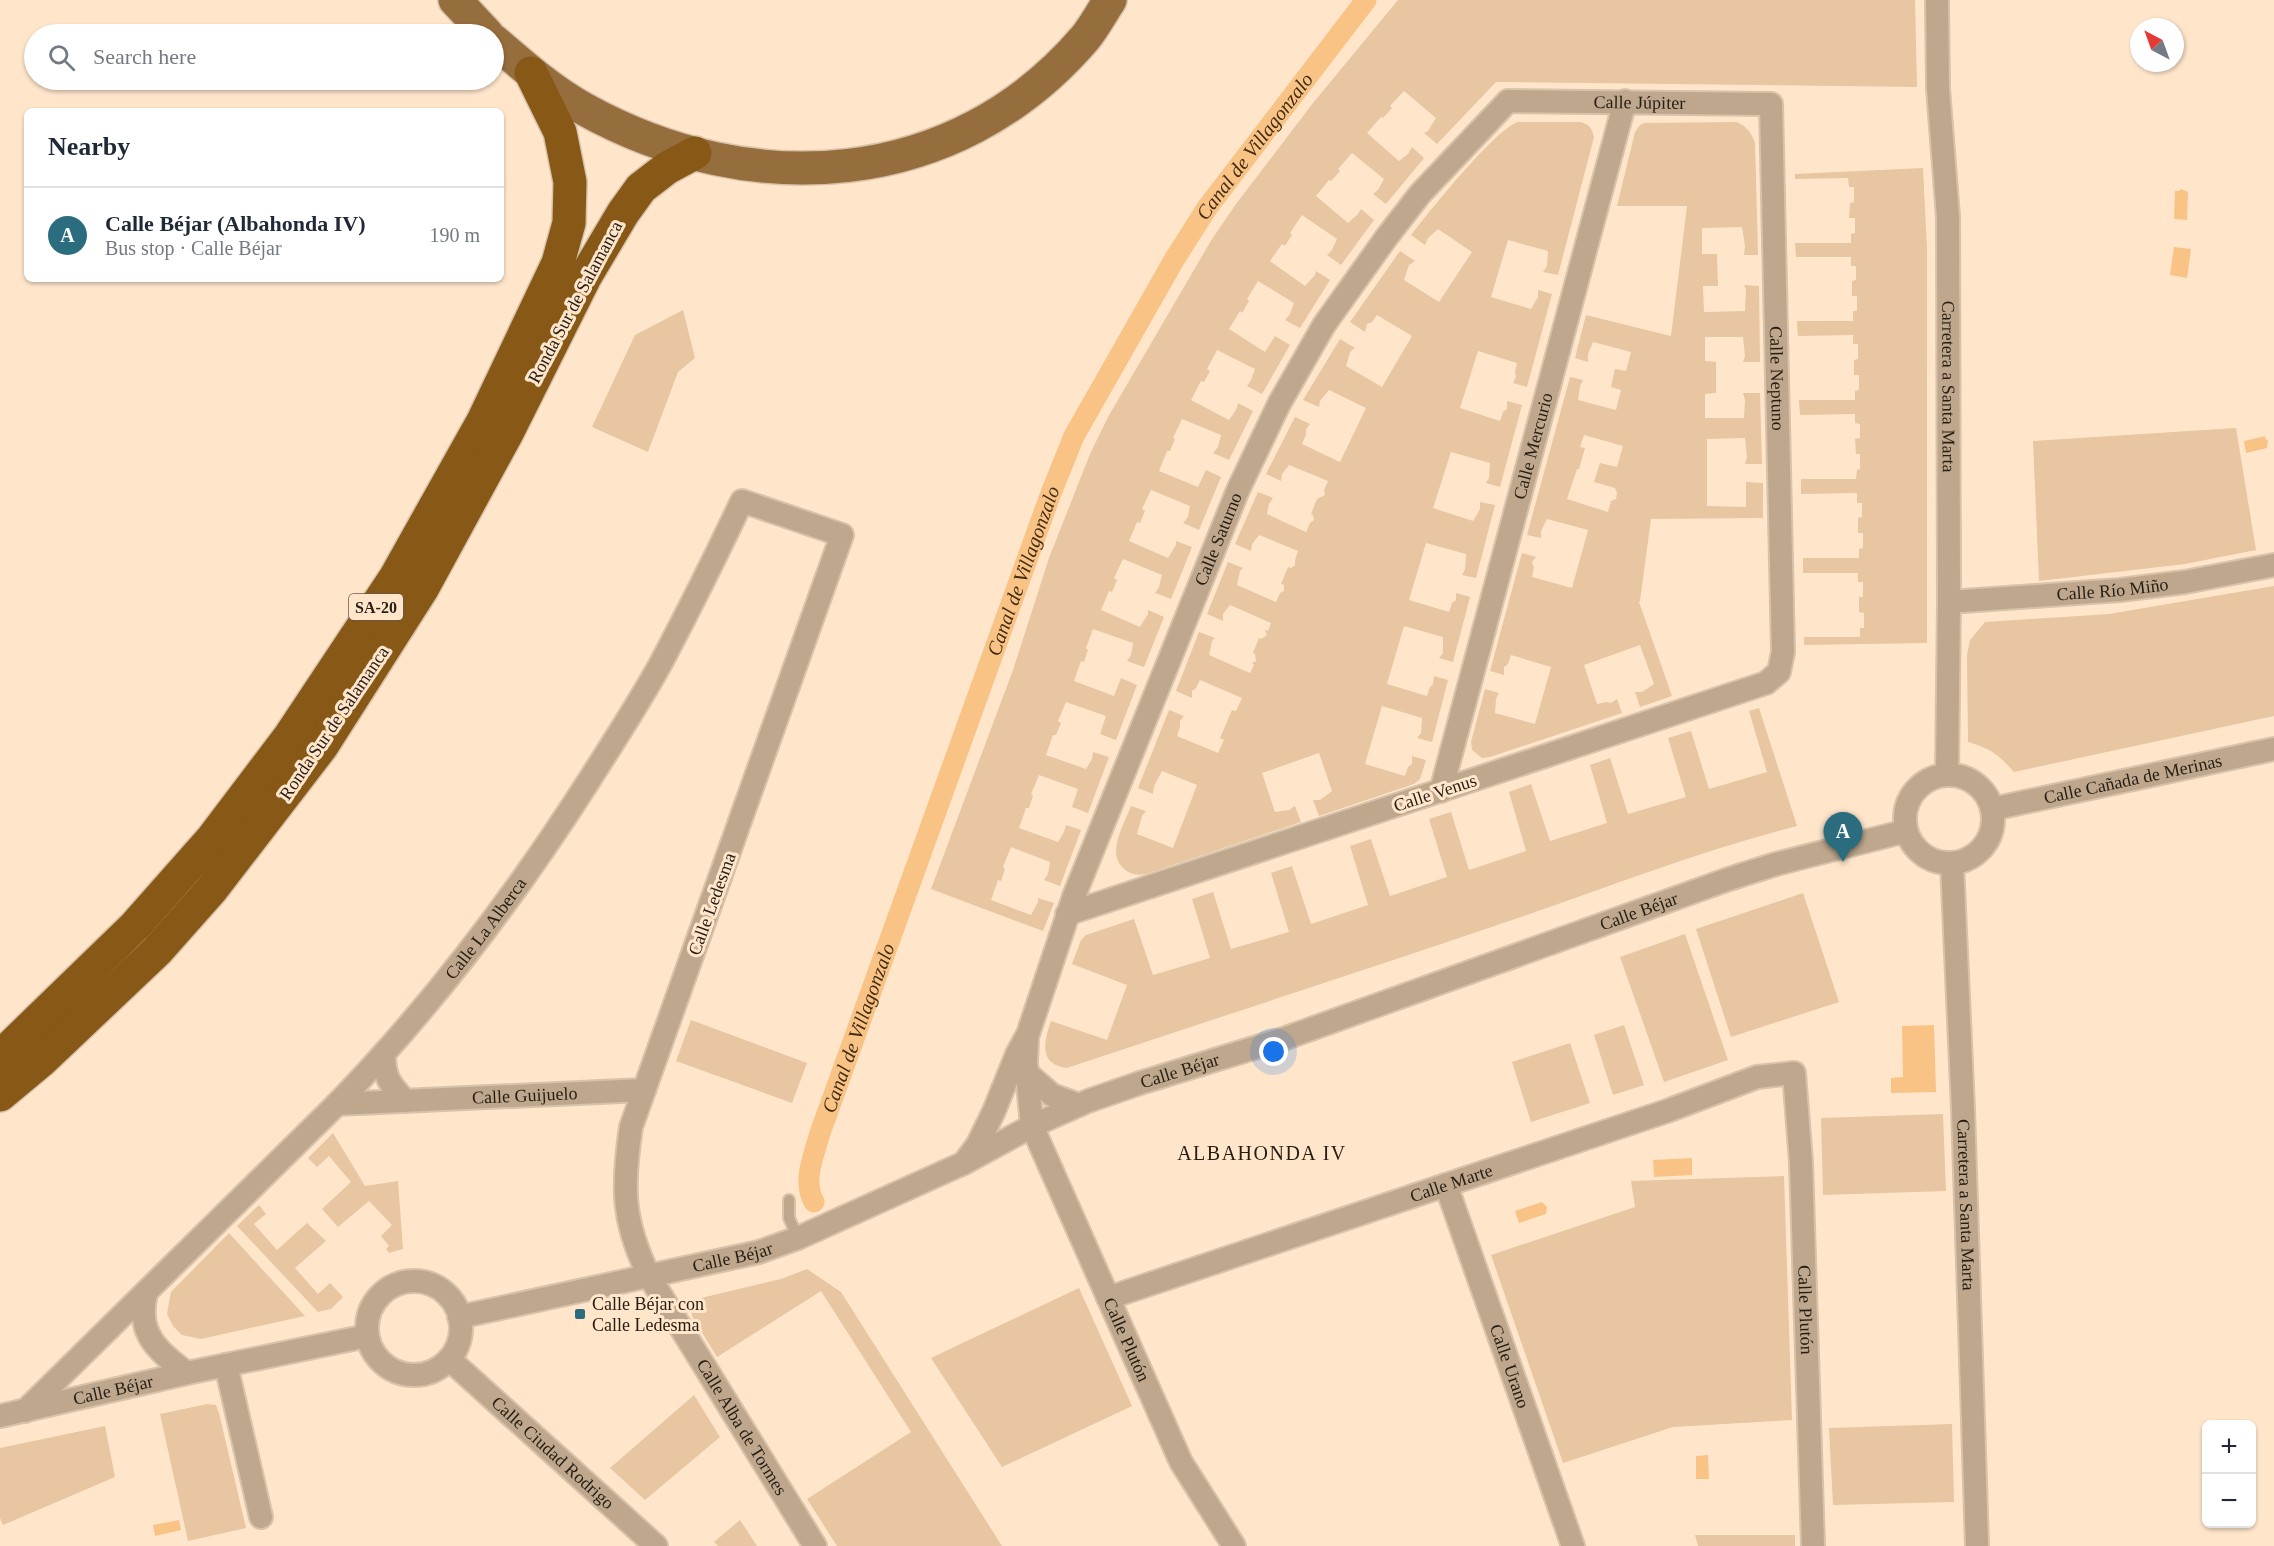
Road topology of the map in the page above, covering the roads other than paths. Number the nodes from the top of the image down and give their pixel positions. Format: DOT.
graph roads {
  1 [pos="455,0"];
  2 [pos="1110,0"];
  3 [pos="1937,0"];
  4 [pos="478,24"];
  5 [pos="504,50"];
  6 [pos="531,73"];
  7 [pos="1508,101"];
  8 [pos="1625,101"];
  9 [pos="1771,104"];
  10 [pos="695,153"];
  11 [pos="742,501"];
  12 [pos="2274,565"];
  13 [pos="1949,602"];
  14 [pos="1783,651"];
  15 [pos="2274,749"];
  16 [pos="1947,774"];
  17 [pos="1441,791"];
  18 [pos="1992,809"];
  19 [pos="1906,831"];
  20 [pos="1952,863"];
  21 [pos="1067,914"];
  22 [pos="384,1054"];
  23 [pos="0,1057"];
  24 [pos="1794,1073"];
  25 [pos="1018,1074"];
  26 [pos="644,1090"];
  27 [pos="0,1095"];
  28 [pos="405,1101"];
  29 [pos="337,1104"];
  30 [pos="1079,1105"];
  31 [pos="1032,1126"];
  32 [pos="964,1162"];
  33 [pos="1446,1185"];
  34 [pos="789,1200"];
  35 [pos="798,1238"];
  36 [pos="649,1276"];
  37 [pos="146,1294"];
  38 [pos="1108,1298"];
  39 [pos="459,1317"];
  40 [pos="367,1336"];
  41 [pos="449,1359"];
  42 [pos="226,1365"];
  43 [pos="187,1373"];
  44 [pos="26,1411"];
  45 [pos="0,1416"];
  46 [pos="261,1517"];
  47 [pos="656,1546"];
  48 [pos="815,1546"];
  49 [pos="1234,1546"];
  50 [pos="1573,1546"];
  51 [pos="1813,1546"];
  52 [pos="1977,1546"];
  1 -- 4 [label="main road"];
  2 -- 10 [label="main road"];
  3 -- 13 [label="street, Carretera a Santa Marta"];
  5 -- 6 [label="main road"];
  6 -- 10 [label="main road"];
  6 -- 23 [label="highway, Ronda Sur de Salamanca / SA-20"];
  7 -- 8 [label="street, Calle Júpiter"];
  7 -- 21 [label="street, Calle Saturno"];
  8 -- 9 [label="street, Calle Júpiter"];
  8 -- 17 [label="street, Calle Mercurio"];
  9 -- 14 [label="street, Calle Neptuno"];
  10 -- 27 [label="highway, Ronda Sur de Salamanca / SA-20"];
  11 -- 22 [label="street, Calle La Alberca"];
  11 -- 26 [label="street, Calle Ledesma"];
  12 -- 13 [label="street, Calle Río Miño"];
  13 -- 16 [label="street, Carretera a Santa Marta"];
  14 -- 17 [label="street, Calle Venus"];
  15 -- 18 [label="street, Calle Cañada de Merinas"];
  16 -- 18 [label="street"];
  16 -- 19 [label="street"];
  17 -- 21 [label="street, Calle Venus"];
  18 -- 20 [label="street"];
  19 -- 20 [label="street"];
  19 -- 30 [label="street, Calle Béjar"];
  20 -- 52 [label="street, Carretera a Santa Marta"];
  21 -- 25 [label="street, Calle Saturno"];
  22 -- 28 [label="street"];
  22 -- 29 [label="street, Calle La Alberca"];
  24 -- 33 [label="street, Calle Marte"];
  24 -- 51 [label="street, Calle Plutón"];
  25 -- 30 [label="street"];
  25 -- 31 [label="street, Calle Saturno"];
  25 -- 32 [label="street, Calle Saturno"];
  26 -- 28 [label="street, Calle Guijuelo"];
  26 -- 36 [label="street, Calle Ledesma"];
  28 -- 29 [label="street, Calle Guijuelo"];
  29 -- 37 [label="street, Calle La Alberca"];
  30 -- 31 [label="street, Calle Béjar"];
  31 -- 32 [label="street, Calle Béjar"];
  31 -- 38 [label="street, Calle Plutón"];
  32 -- 35 [label="street, Calle Béjar"];
  33 -- 38 [label="street, Calle Marte"];
  33 -- 50 [label="street, Calle Urano"];
  34 -- 35 [label="lane"];
  35 -- 36 [label="street, Calle Béjar"];
  36 -- 39 [label="street, Calle Béjar"];
  36 -- 48 [label="street, Calle Alba de Tormes"];
  37 -- 43 [label="street"];
  37 -- 44 [label="street, Calle La Alberca"];
  38 -- 49 [label="street, Calle Plutón"];
  39 -- 40 [label="street"];
  39 -- 41 [label="street"];
  40 -- 41 [label="street"];
  40 -- 42 [label="street, Calle Béjar"];
  41 -- 47 [label="street, Calle Ciudad Rodrigo"];
  42 -- 43 [label="street, Calle Béjar"];
  42 -- 46 [label="street"];
  43 -- 44 [label="street, Calle Béjar"];
  44 -- 45 [label="street, Calle Béjar"];
}
